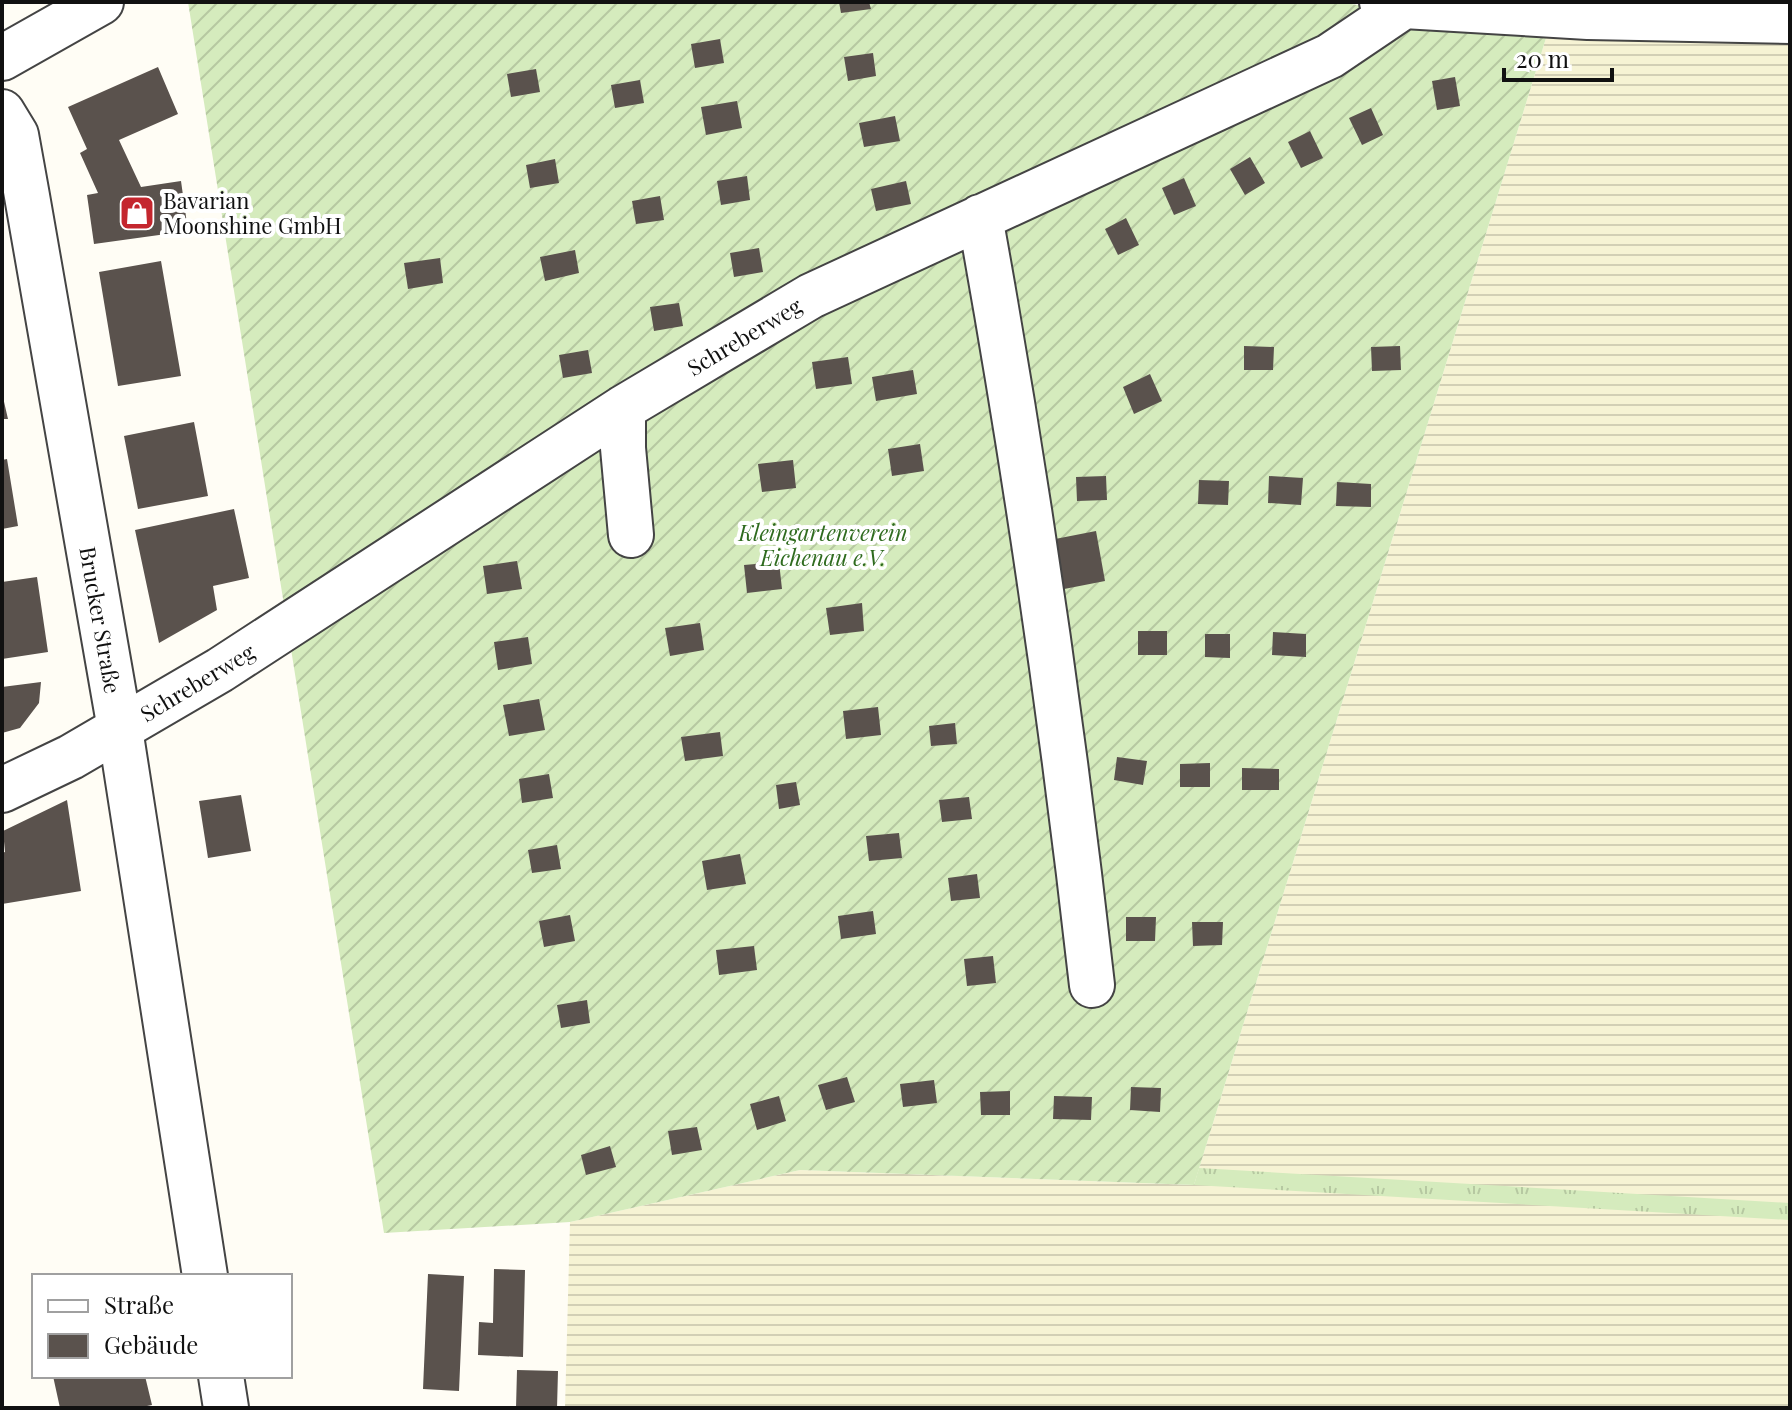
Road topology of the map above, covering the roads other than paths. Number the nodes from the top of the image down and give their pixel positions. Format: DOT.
graph roads {
  1 [pos="101,2"];
  2 [pos="1393,4"];
  3 [pos="1790,21"];
  4 [pos="2,58"];
  5 [pos="2,112"];
  6 [pos="980,217"];
  7 [pos="623,408"];
  8 [pos="631,535"];
  9 [pos="120,729"];
  10 [pos="2,790"];
  11 [pos="1092,985"];
  12 [pos="205,1274"];
  13 [pos="221,1378"];
  14 [pos="226,1408"];
  1 -- 4 [label="street"];
  2 -- 3 [label="street"];
  2 -- 6 [label="street, Schreberweg"];
  5 -- 9 [label="street, Brucker Straße"];
  6 -- 7 [label="street, Schreberweg"];
  6 -- 11 [label="street"];
  7 -- 8 [label="street"];
  7 -- 9 [label="street, Schreberweg"];
  9 -- 10 [label="street, Schreberweg"];
  9 -- 12 [label="street, Brucker Straße"];
  13 -- 14 [label="street"];
}
